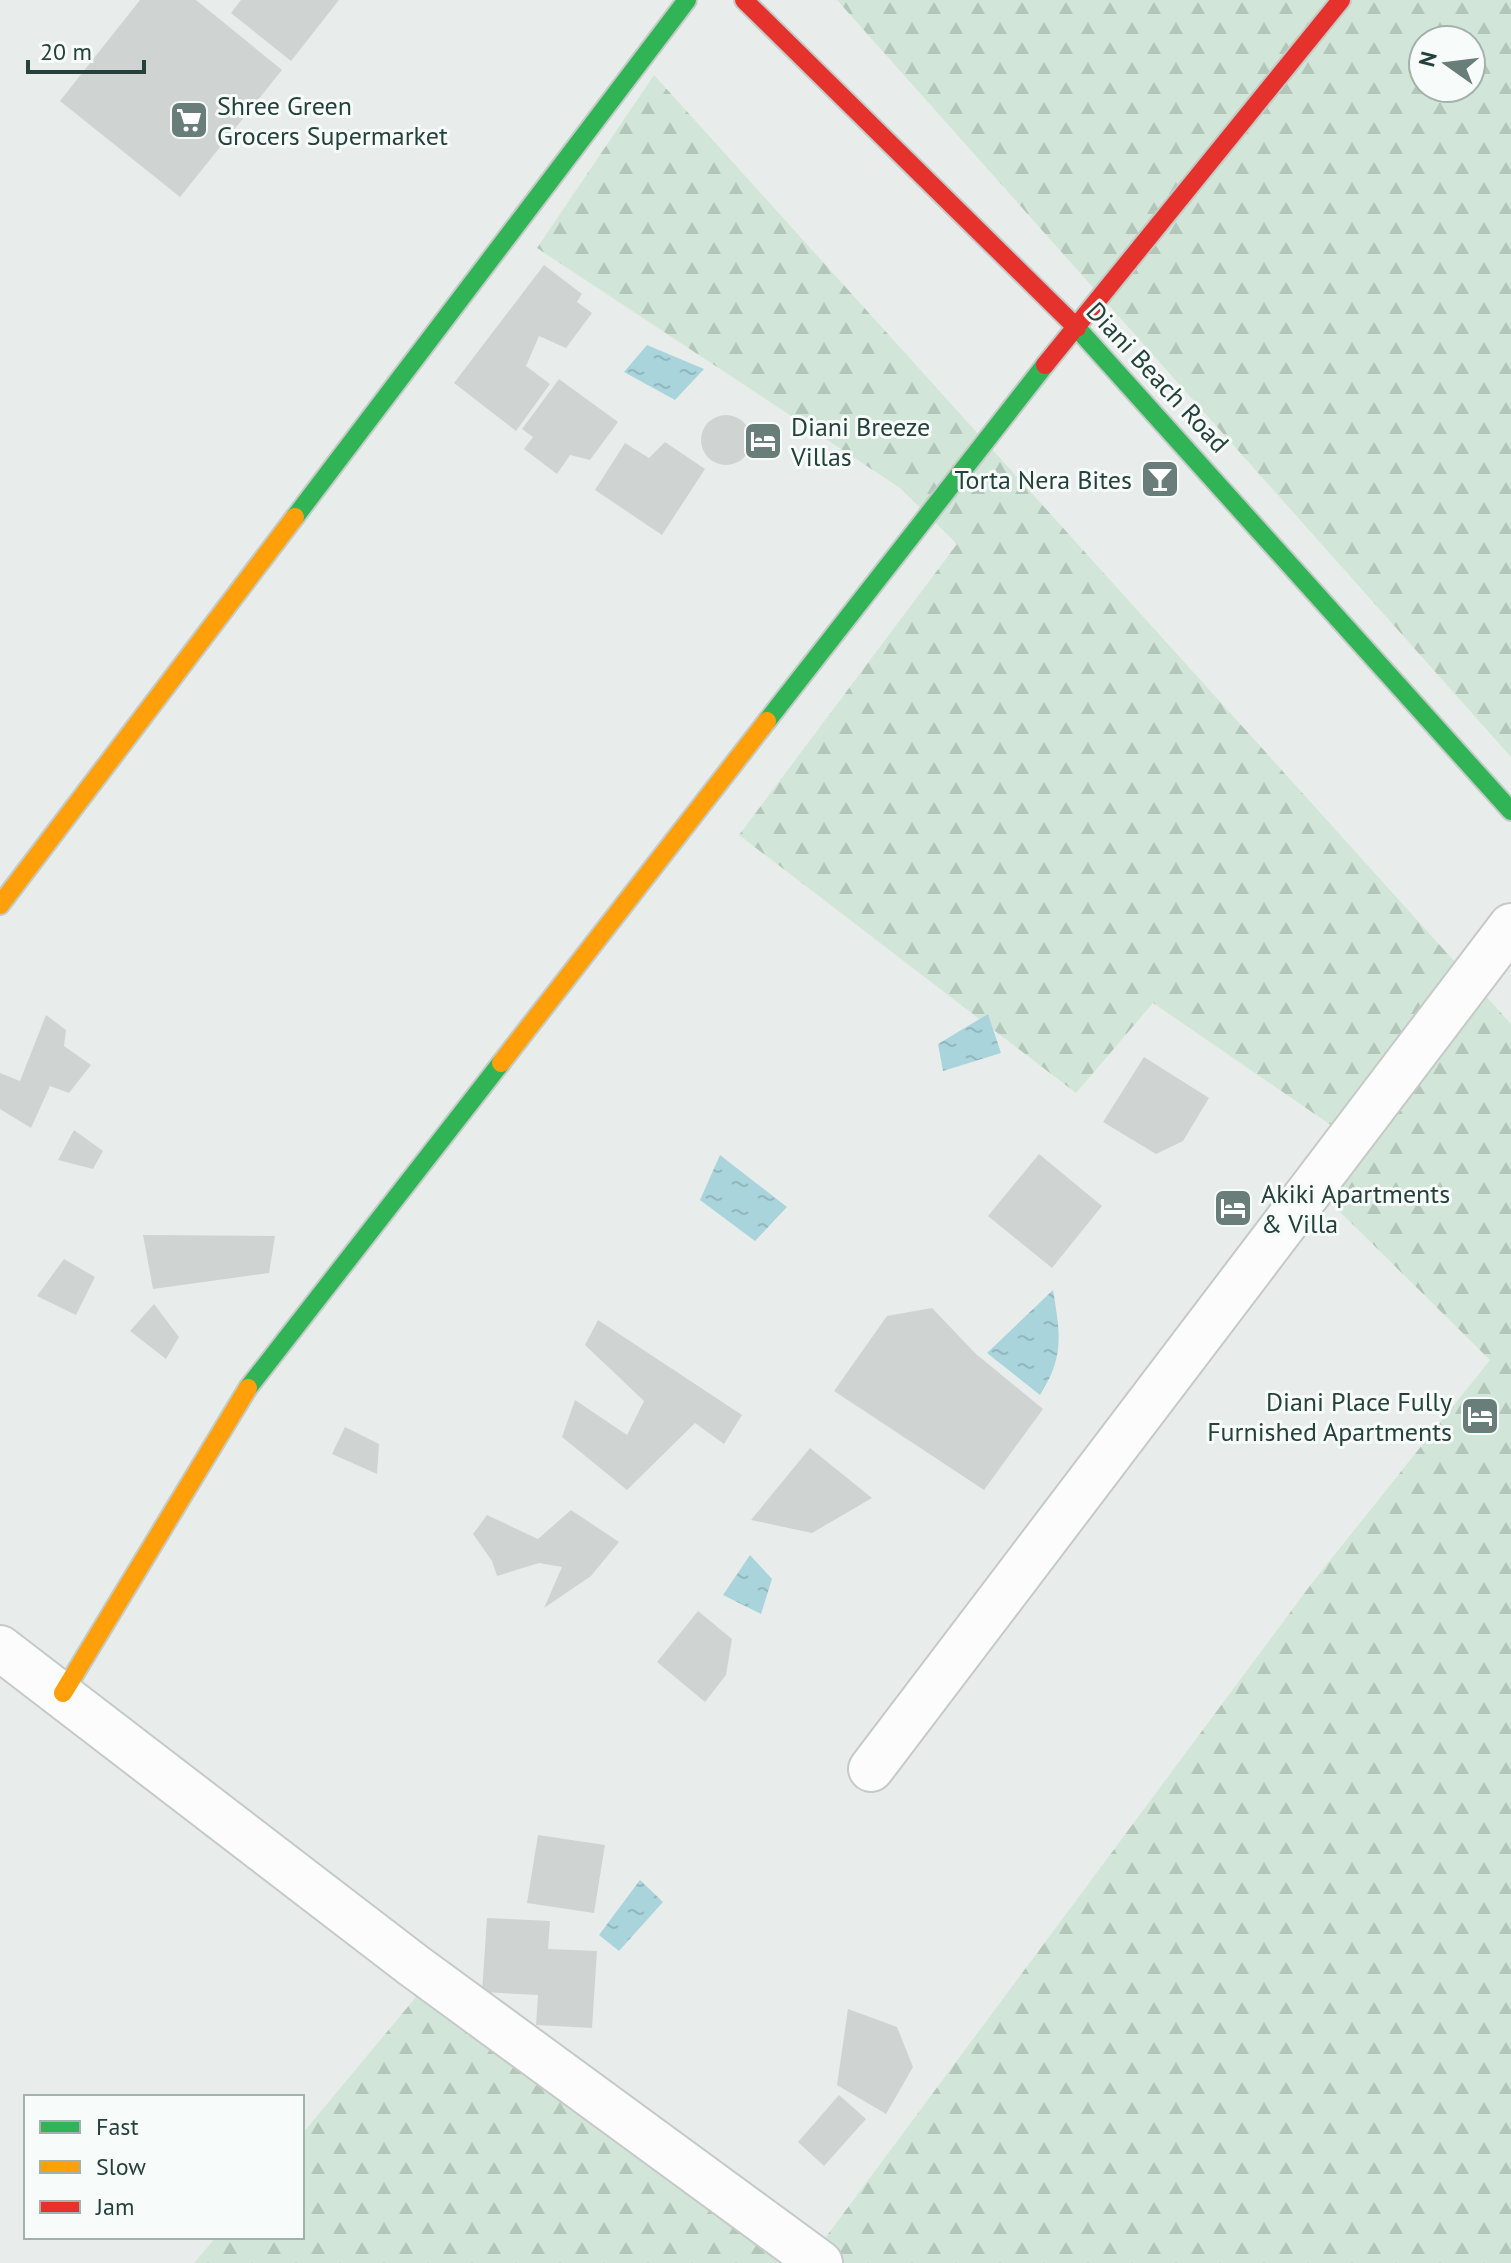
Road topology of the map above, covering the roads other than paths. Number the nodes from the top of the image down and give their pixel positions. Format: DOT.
graph roads {
  1 [pos="687,0"];
  2 [pos="744,0"];
  3 [pos="1341,0"];
  4 [pos="1075,326"];
  5 [pos="1511,811"];
  6 [pos="0,905"];
  7 [pos="1511,926"];
  8 [pos="0,1648"];
  9 [pos="63,1693"];
  10 [pos="871,1769"];
  11 [pos="820,2263"];
  1 -- 6 [label="street"];
  2 -- 4 [label="street, Diani Beach Road"];
  3 -- 4 [label="street"];
  4 -- 5 [label="street, Diani Beach Road"];
  4 -- 9 [label="street"];
  7 -- 10 [label="street"];
  8 -- 9 [label="street"];
  9 -- 11 [label="street"];
}
